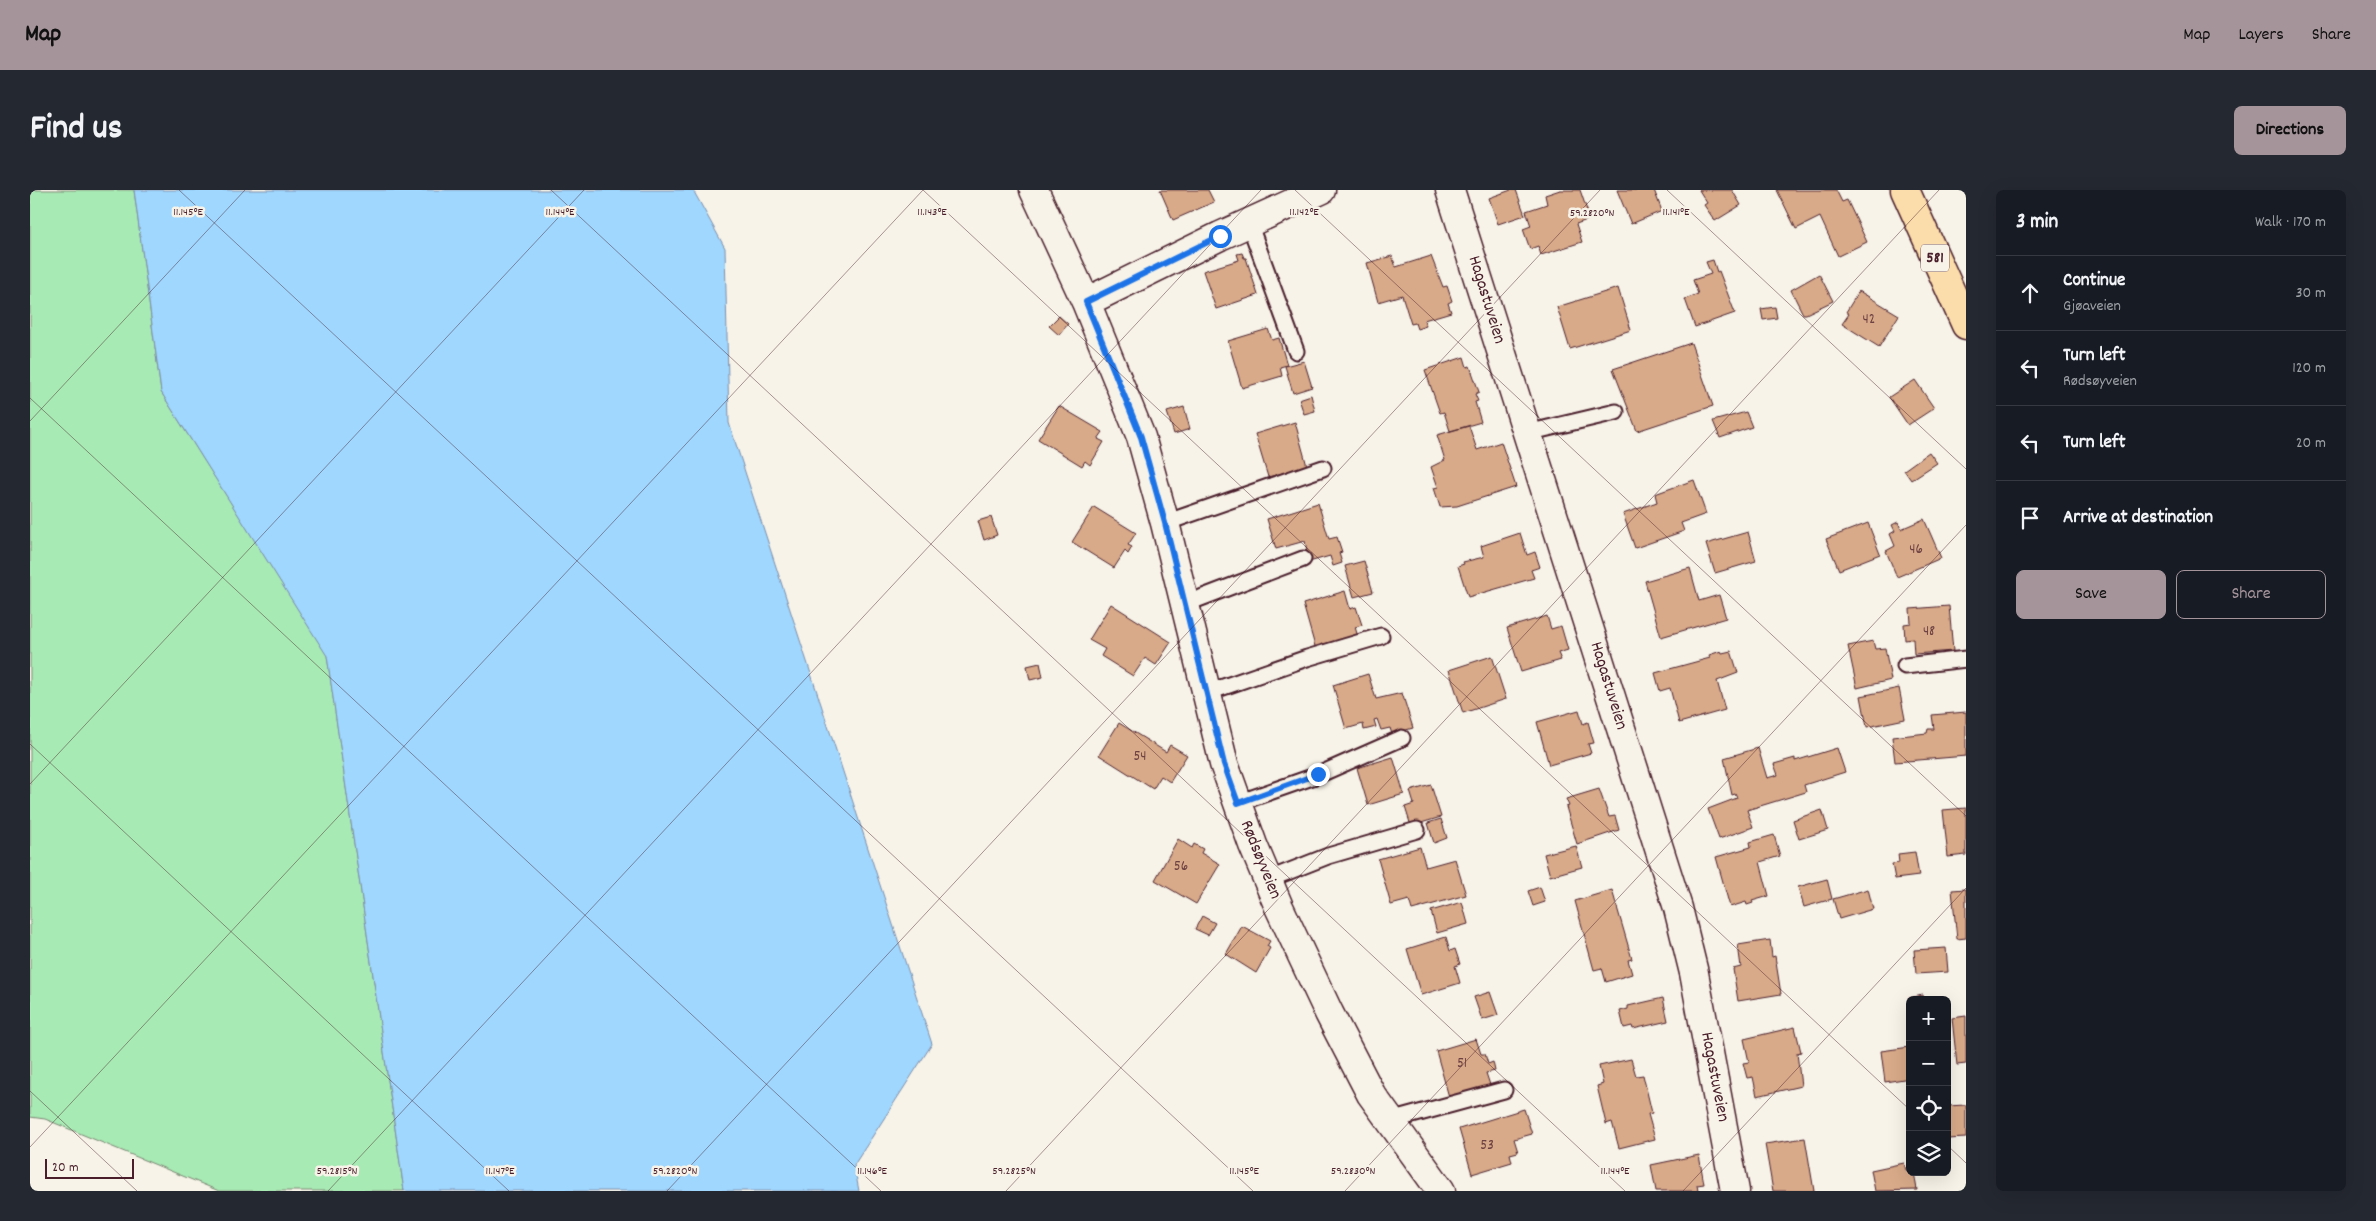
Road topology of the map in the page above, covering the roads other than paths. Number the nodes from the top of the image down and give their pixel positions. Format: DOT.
graph roads {
  1 [pos="1034,190"];
  2 [pos="1321,190"];
  3 [pos="1450,190"];
  4 [pos="1905,190"];
  5 [pos="1249,223"];
  6 [pos="1086,302"];
  7 [pos="1966,325"];
  8 [pos="1296,351"];
  9 [pos="1616,412"];
  10 [pos="1527,433"];
  11 [pos="1323,468"];
  12 [pos="1165,523"];
  13 [pos="1303,559"];
  14 [pos="1185,604"];
  15 [pos="1381,636"];
  16 [pos="1966,659"];
  17 [pos="1905,666"];
  18 [pos="1206,693"];
  19 [pos="1402,738"];
  20 [pos="1238,803"];
  21 [pos="1417,830"];
  22 [pos="1268,880"];
  23 [pos="1504,1090"];
  24 [pos="1390,1121"];
  25 [pos="1441,1191"];
  26 [pos="1734,1191"];
  1 -- 6 [label="street, Rødsøyveien"];
  2 -- 5 [label="street"];
  3 -- 10 [label="street, Hagastuveien"];
  4 -- 7 [label="main road, 581"];
  5 -- 6 [label="street"];
  5 -- 8 [label="lane"];
  6 -- 12 [label="street, Rødsøyveien"];
  9 -- 10 [label="lane"];
  10 -- 26 [label="street, Hagastuveien"];
  11 -- 12 [label="lane"];
  12 -- 14 [label="street, Rødsøyveien"];
  13 -- 14 [label="lane"];
  14 -- 18 [label="street, Rødsøyveien"];
  15 -- 18 [label="lane"];
  16 -- 17 [label="lane"];
  18 -- 20 [label="street, Rødsøyveien"];
  19 -- 20 [label="lane"];
  20 -- 22 [label="street, Rødsøyveien"];
  21 -- 22 [label="lane"];
  22 -- 24 [label="street, Rødsøyveien"];
  23 -- 24 [label="lane"];
  24 -- 25 [label="street, Rødsøyveien"];
}
